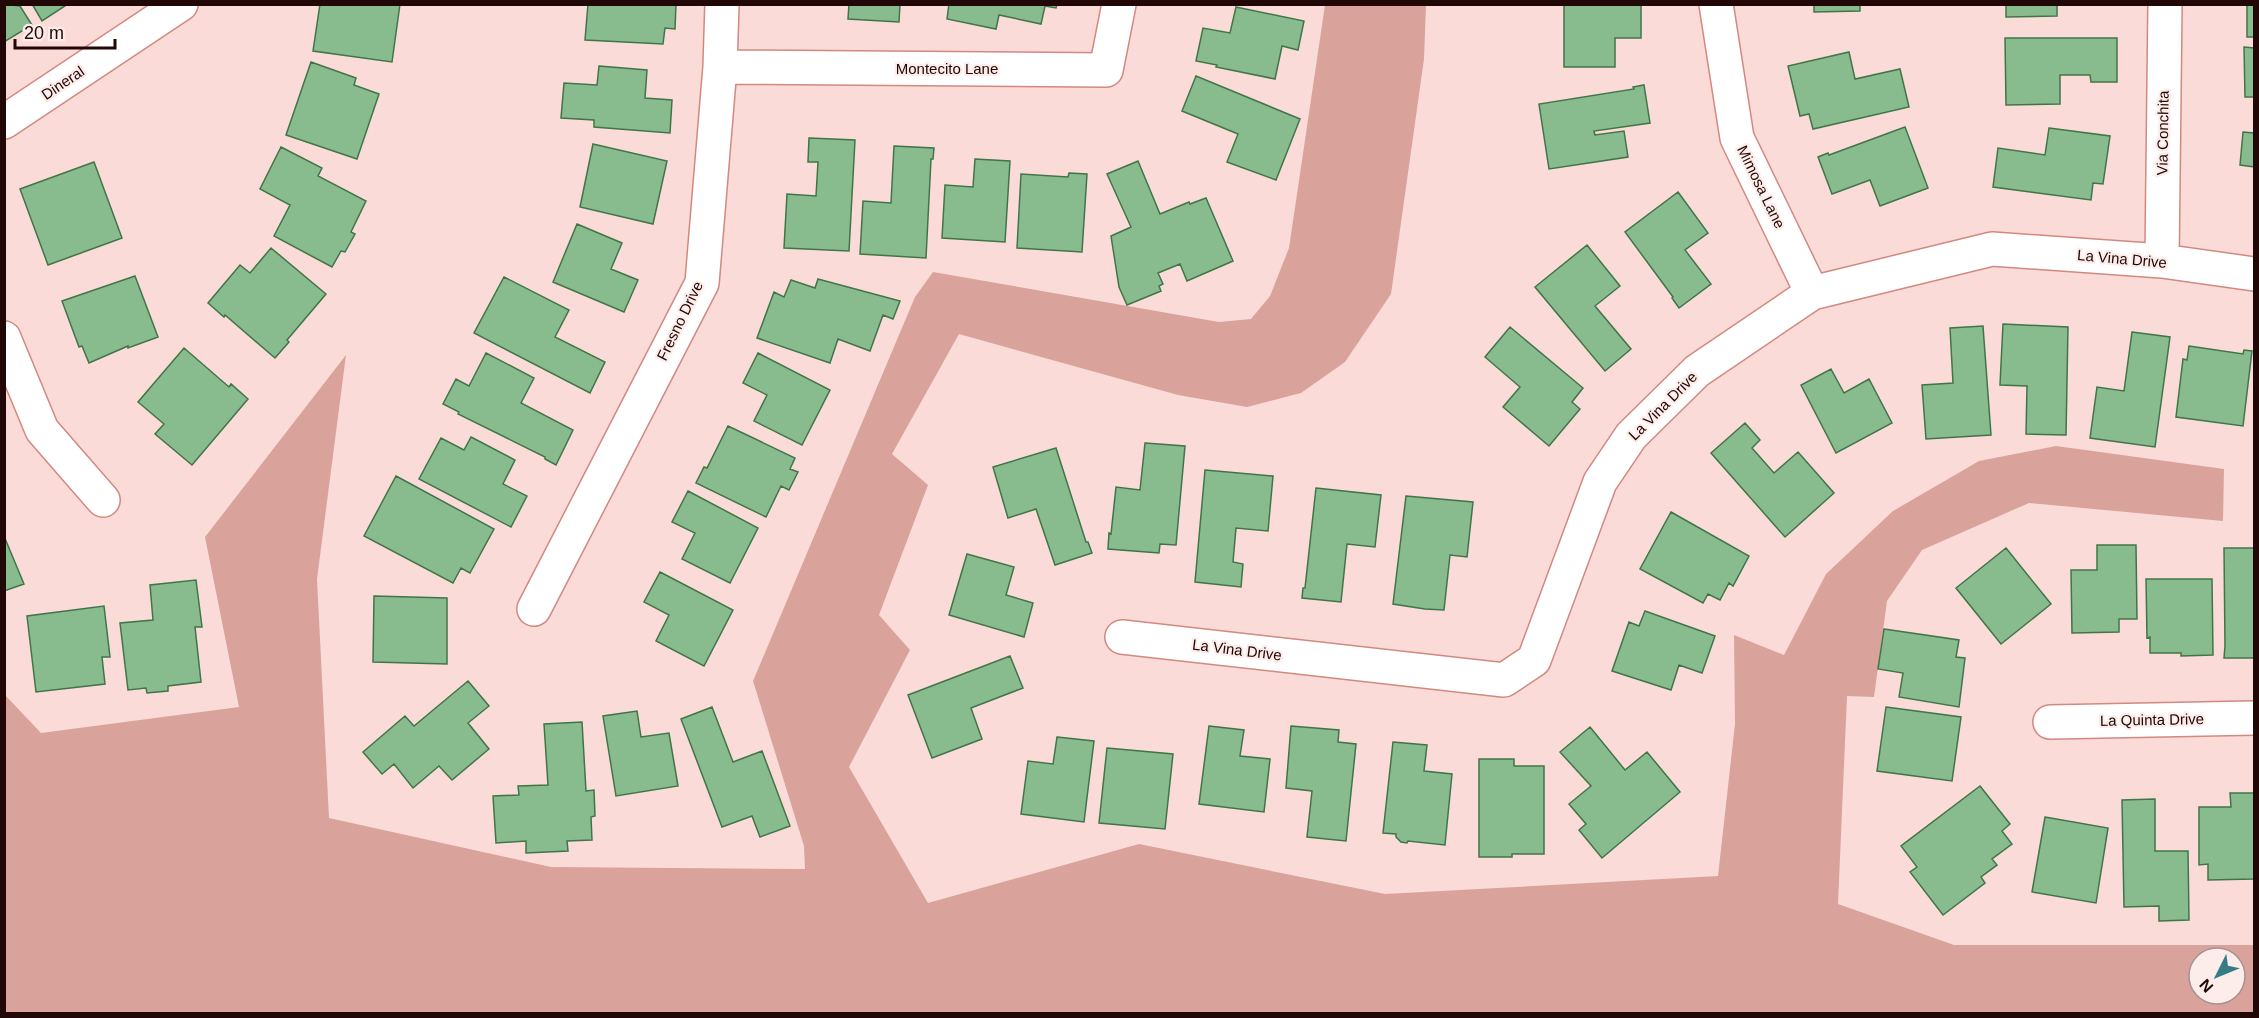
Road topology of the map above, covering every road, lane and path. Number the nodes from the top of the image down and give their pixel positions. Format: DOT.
graph roads {
  1 [pos="181,4"];
  2 [pos="722,4"];
  3 [pos="1119,4"];
  4 [pos="1716,4"];
  5 [pos="2164,4"];
  6 [pos="720,67"];
  7 [pos="4,122"];
  8 [pos="2162,261"];
  9 [pos="2254,274"];
  10 [pos="1812,293"];
  11 [pos="4,338"];
  12 [pos="103,500"];
  13 [pos="534,609"];
  14 [pos="1122,637"];
  15 [pos="2254,718"];
  16 [pos="2050,722"];
  1 -- 7 [label="street, Dineral"];
  2 -- 6 [label="street, Fresno Drive"];
  3 -- 6 [label="street, Montecito Lane"];
  4 -- 10 [label="street, Mimosa Lane"];
  5 -- 8 [label="street, Via Conchita"];
  6 -- 13 [label="street, Fresno Drive"];
  8 -- 9 [label="street, La Vina Drive"];
  8 -- 10 [label="street, La Vina Drive"];
  10 -- 14 [label="street, La Vina Drive"];
  11 -- 12 [label="street"];
  15 -- 16 [label="street, La Quinta Drive"];
}
